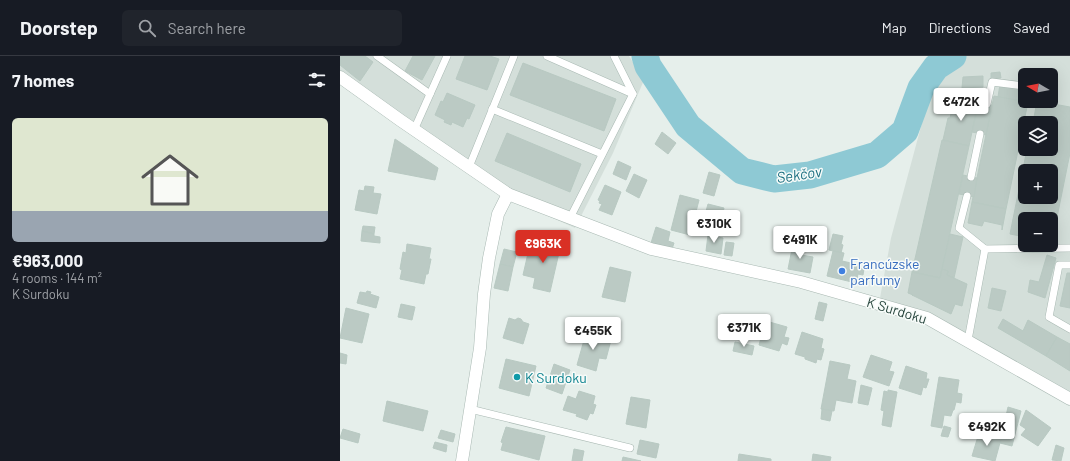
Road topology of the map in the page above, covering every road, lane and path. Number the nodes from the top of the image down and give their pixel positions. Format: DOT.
graph roads {
  1 [pos="377,56"];
  2 [pos="447,56"];
  3 [pos="514,56"];
  4 [pos="547,56"];
  5 [pos="614,56"];
  6 [pos="340,77"];
  7 [pos="1018,85"];
  8 [pos="430,94"];
  9 [pos="633,94"];
  10 [pos="987,104"];
  11 [pos="492,109"];
  12 [pos="414,130"];
  13 [pos="980,134"];
  14 [pos="602,154"];
  15 [pos="469,168"];
  16 [pos="971,177"];
  17 [pos="508,194"];
  18 [pos="967,196"];
  19 [pos="570,218"];
  20 [pos="1070,248"];
  21 [pos="985,249"];
  22 [pos="1070,265"];
  23 [pos="1070,329"];
  24 [pos="968,340"];
  25 [pos="1070,399"];
  26 [pos="470,409"];
  27 [pos="630,448"];
  28 [pos="462,461"];
  1 -- 8 [label="lane"];
  2 -- 8 [label="lane"];
  3 -- 11 [label="lane"];
  4 -- 9 [label="lane"];
  5 -- 9 [label="lane"];
  6 -- 12 [label="street, K Surdoku"];
  7 -- 10 [label="lane"];
  8 -- 12 [label="lane"];
  9 -- 14 [label="lane"];
  11 -- 14 [label="lane"];
  11 -- 15 [label="lane"];
  12 -- 15 [label="street, K Surdoku"];
  13 -- 16 [label="lane"];
  14 -- 19 [label="lane"];
  15 -- 17 [label="street, K Surdoku"];
  17 -- 19 [label="street, K Surdoku"];
  17 -- 26 [label="street"];
  18 -- 21 [label="lane"];
  19 -- 24 [label="street, K Surdoku"];
  20 -- 21 [label="lane"];
  21 -- 24 [label="lane"];
  22 -- 23 [label="lane"];
  24 -- 25 [label="street, K Surdoku"];
  26 -- 27 [label="lane"];
  26 -- 28 [label="street"];
}
